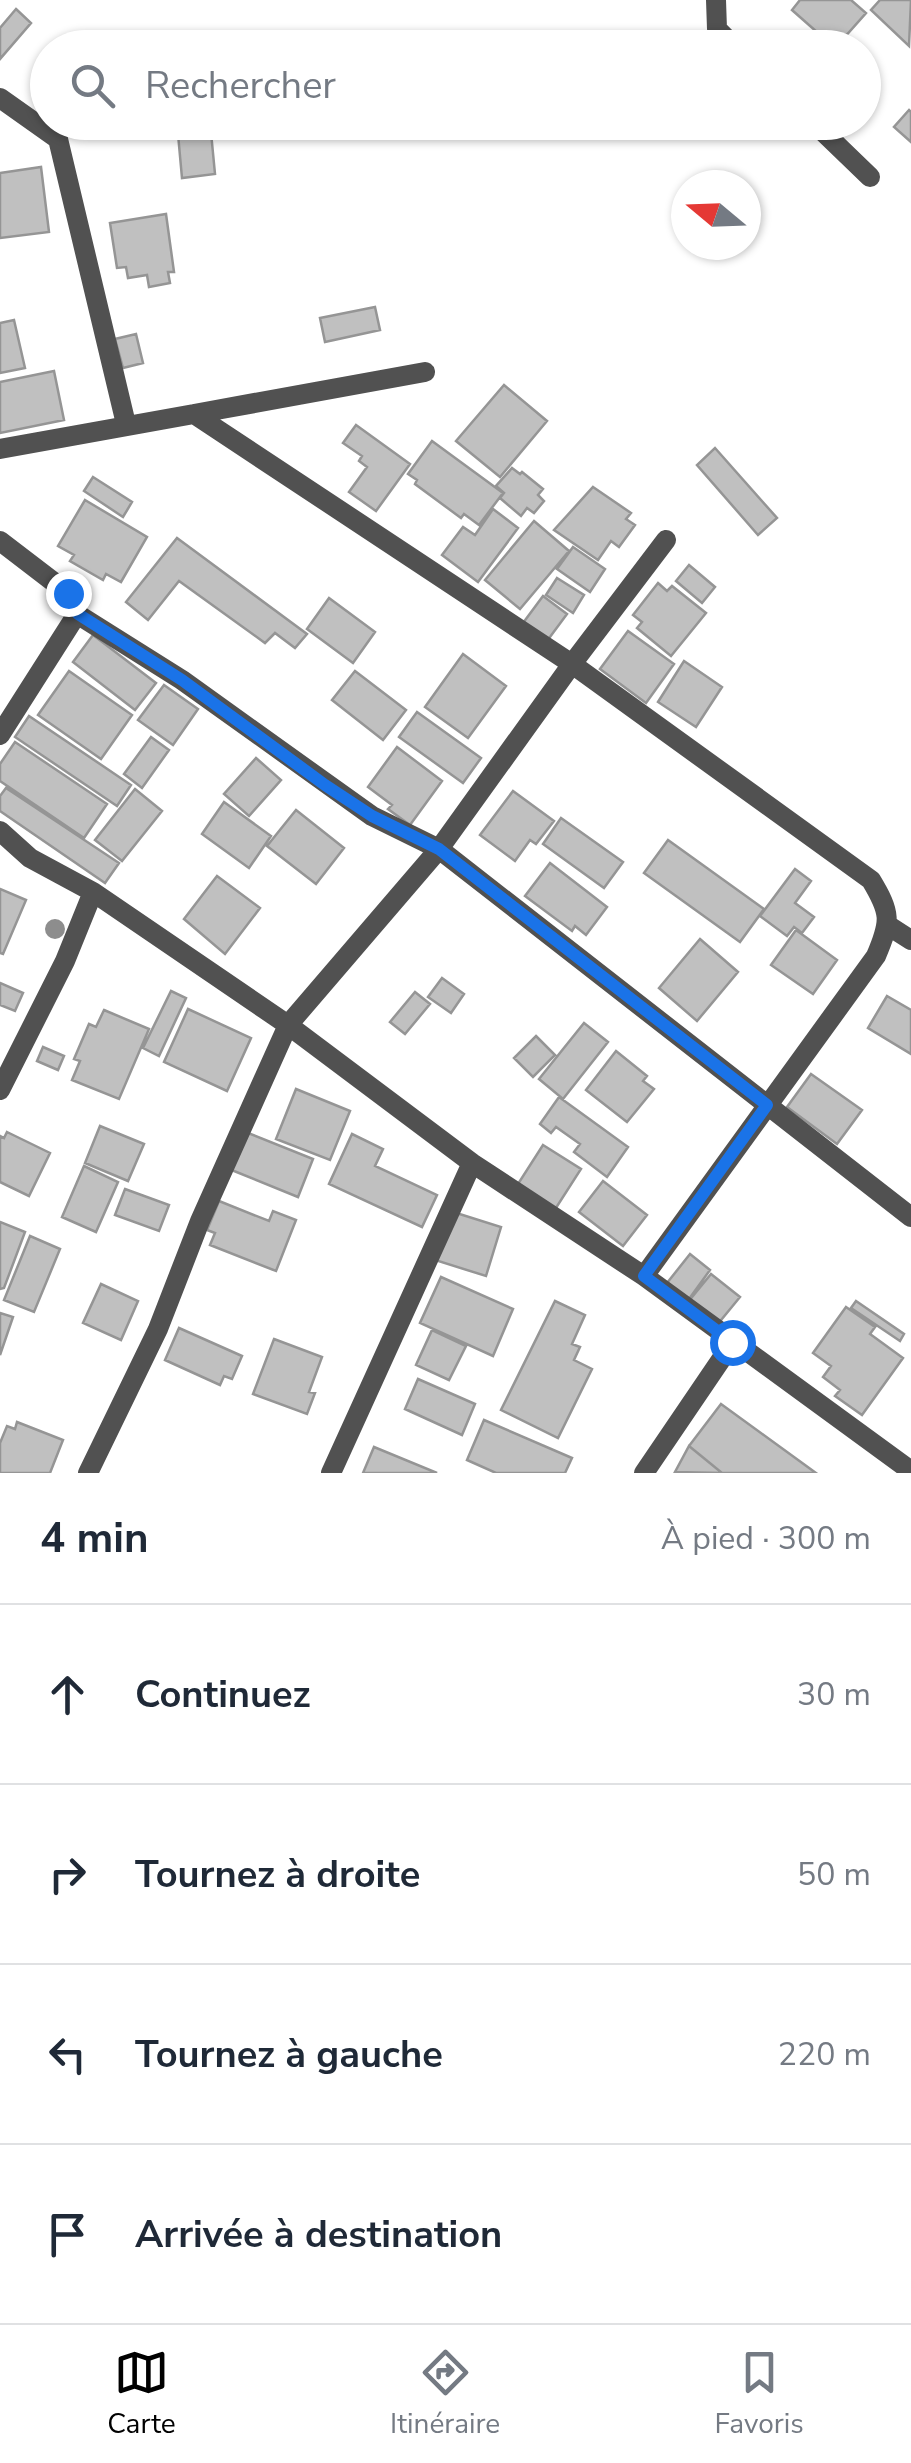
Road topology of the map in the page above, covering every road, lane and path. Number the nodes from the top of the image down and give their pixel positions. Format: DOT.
graph roads {
  1 [pos="716,0"];
  2 [pos="718,30"];
  3 [pos="0,98"];
  4 [pos="30,119"];
  5 [pos="58,140"];
  6 [pos="832,140"];
  7 [pos="870,177"];
  8 [pos="425,372"];
  9 [pos="194,414"];
  10 [pos="126,424"];
  11 [pos="0,449"];
  12 [pos="666,540"];
  13 [pos="0,541"];
  14 [pos="78,614"];
  15 [pos="572,664"];
  16 [pos="0,735"];
  17 [pos="0,831"];
  18 [pos="439,849"];
  19 [pos="93,892"];
  20 [pos="889,926"];
  21 [pos="911,940"];
  22 [pos="288,1025"];
  23 [pos="0,1090"];
  24 [pos="767,1105"];
  25 [pos="472,1163"];
  26 [pos="911,1217"];
  27 [pos="644,1276"];
  28 [pos="732,1342"];
  29 [pos="911,1471"];
  30 [pos="88,1473"];
  31 [pos="331,1473"];
  32 [pos="644,1473"];
  1 -- 2 [label="street"];
  3 -- 4 [label="street"];
  5 -- 10 [label="street"];
  6 -- 7 [label="street"];
  8 -- 9 [label="street"];
  9 -- 10 [label="street"];
  9 -- 15 [label="street"];
  10 -- 11 [label="street"];
  12 -- 15 [label="street"];
  13 -- 14 [label="street"];
  14 -- 16 [label="street"];
  14 -- 18 [label="street"];
  15 -- 18 [label="street"];
  15 -- 20 [label="street"];
  17 -- 19 [label="street"];
  18 -- 22 [label="street"];
  18 -- 24 [label="street"];
  19 -- 22 [label="street"];
  19 -- 23 [label="street"];
  20 -- 21 [label="street"];
  20 -- 24 [label="street"];
  22 -- 25 [label="street"];
  22 -- 30 [label="street"];
  24 -- 26 [label="street"];
  24 -- 27 [label="street"];
  25 -- 27 [label="street"];
  25 -- 31 [label="street"];
  27 -- 28 [label="street"];
  28 -- 29 [label="street"];
  28 -- 32 [label="street"];
}
